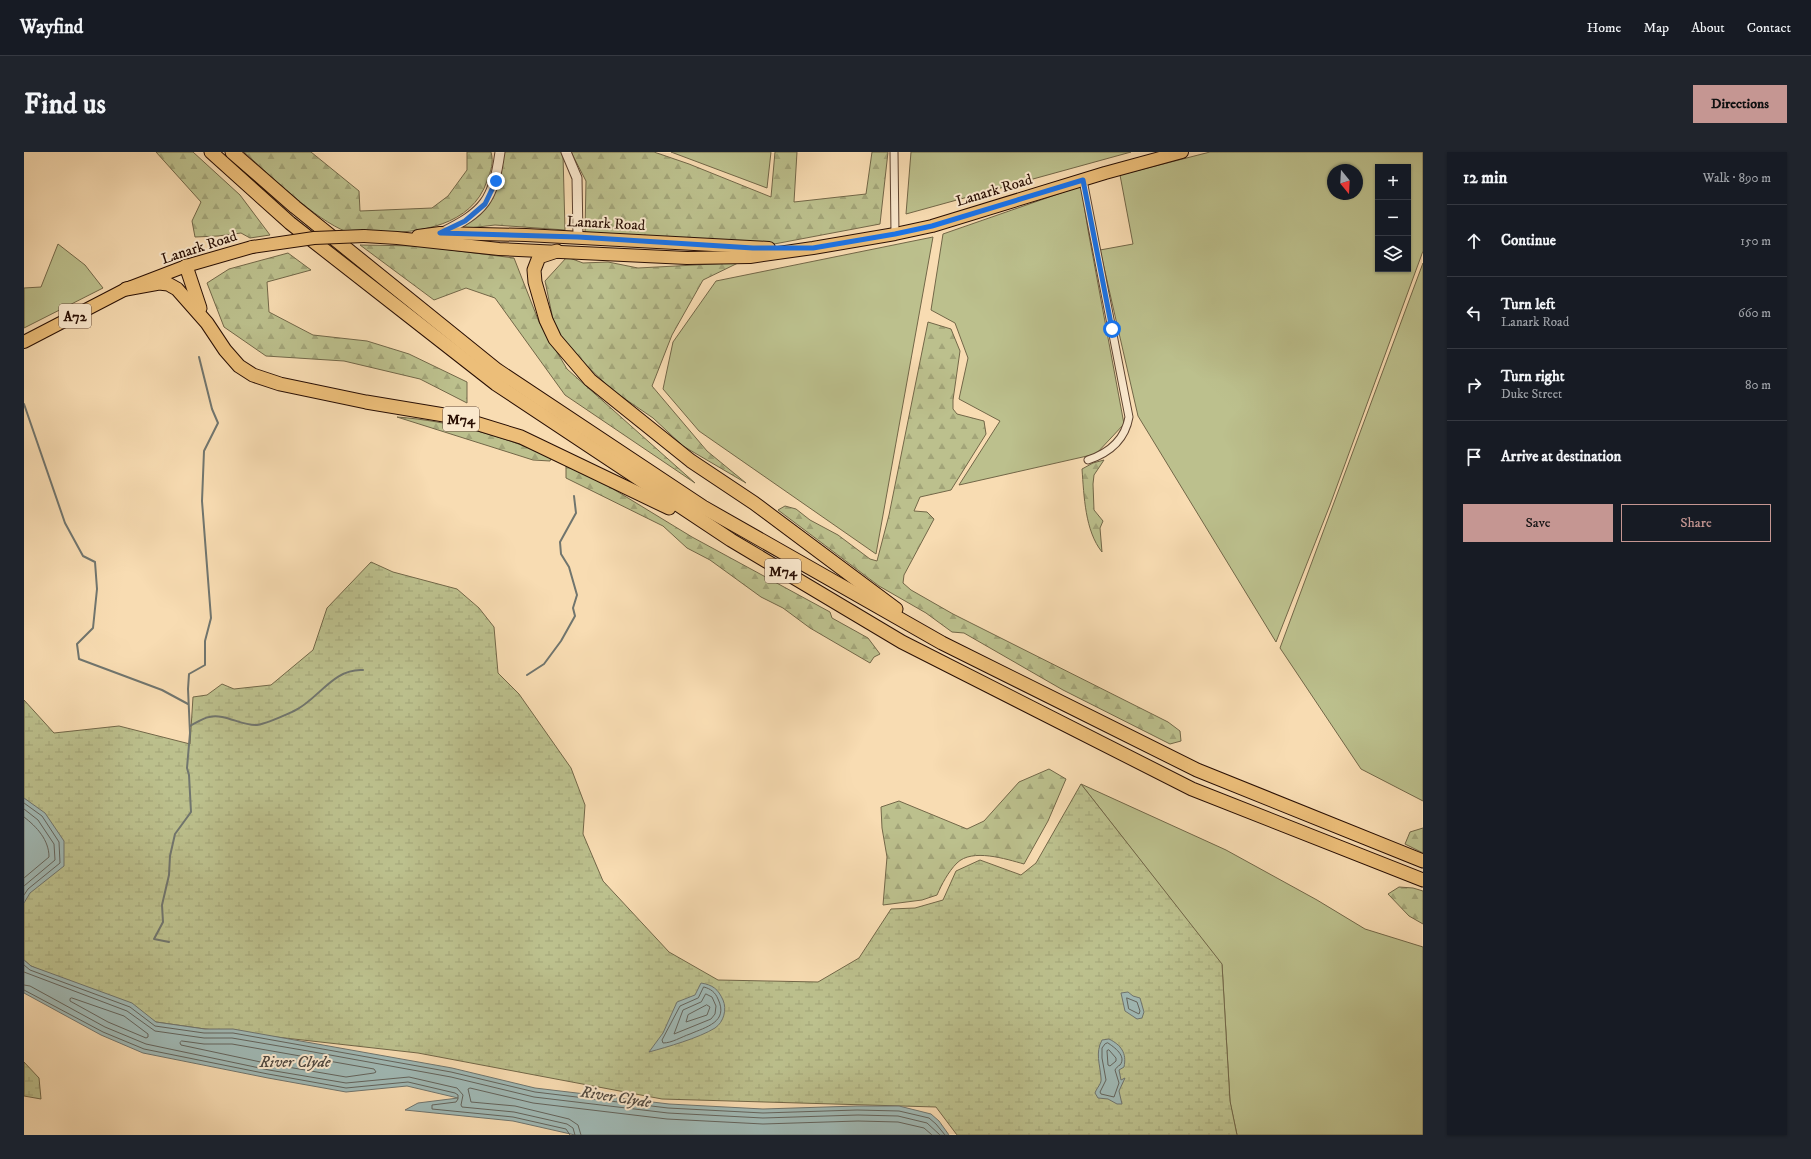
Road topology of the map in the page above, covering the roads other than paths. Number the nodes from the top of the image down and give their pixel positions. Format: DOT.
graph roads {
  1 [pos="211,152"];
  2 [pos="232,152"];
  3 [pos="500,152"];
  4 [pos="566,152"];
  5 [pos="894,152"];
  6 [pos="1182,152"];
  7 [pos="1083,180"];
  8 [pos="440,233"];
  9 [pos="454,234"];
  10 [pos="895,234"];
  11 [pos="578,237"];
  12 [pos="397,238"];
  13 [pos="813,248"];
  14 [pos="530,250"];
  15 [pos="563,252"];
  16 [pos="186,266"];
  17 [pos="534,270"];
  18 [pos="126,289"];
  19 [pos="207,323"];
  20 [pos="24,342"];
  21 [pos="1088,460"];
  22 [pos="719,533"];
  23 [pos="942,643"];
  24 [pos="1423,861"];
  25 [pos="1423,880"];
  1 -- 22 [label="highway, M74"];
  2 -- 23 [label="highway, M74"];
  3 -- 8 [label="street"];
  4 -- 11 [label="street"];
  5 -- 10 [label="street"];
  6 -- 7 [label="main road, Lanark Road / A72"];
  7 -- 10 [label="main road, Lanark Road / A72"];
  7 -- 21 [label="street"];
  8 -- 9 [label="main road, Lanark Road / A72"];
  8 -- 12 [label="main road, Lanark Road / A72"];
  9 -- 11 [label="main road, Lanark Road / A72"];
  9 -- 14 [label="main road, A72"];
  10 -- 13 [label="main road, Lanark Road / A72"];
  11 -- 13 [label="main road, Lanark Road / A72"];
  11 -- 15 [label="main road"];
  12 -- 14 [label="main road, Lanark Road / A72"];
  12 -- 16 [label="main road, Lanark Road / A72, bridge"];
  13 -- 15 [label="main road, Lanark Road / A72"];
  14 -- 15 [label="main road, Lanark Road / A72"];
  14 -- 17 [label="highway, M74"];
  15 -- 17 [label="highway"];
  16 -- 18 [label="main road, Lanark Road / A72"];
  16 -- 19 [label="highway, M74"];
  17 -- 23 [label="highway, M74"];
  18 -- 19 [label="highway, M74"];
  18 -- 20 [label="main road, Lanark Road / A72"];
  19 -- 22 [label="highway, M74"];
  22 -- 25 [label="highway, M74"];
  23 -- 24 [label="highway, M74"];
}
